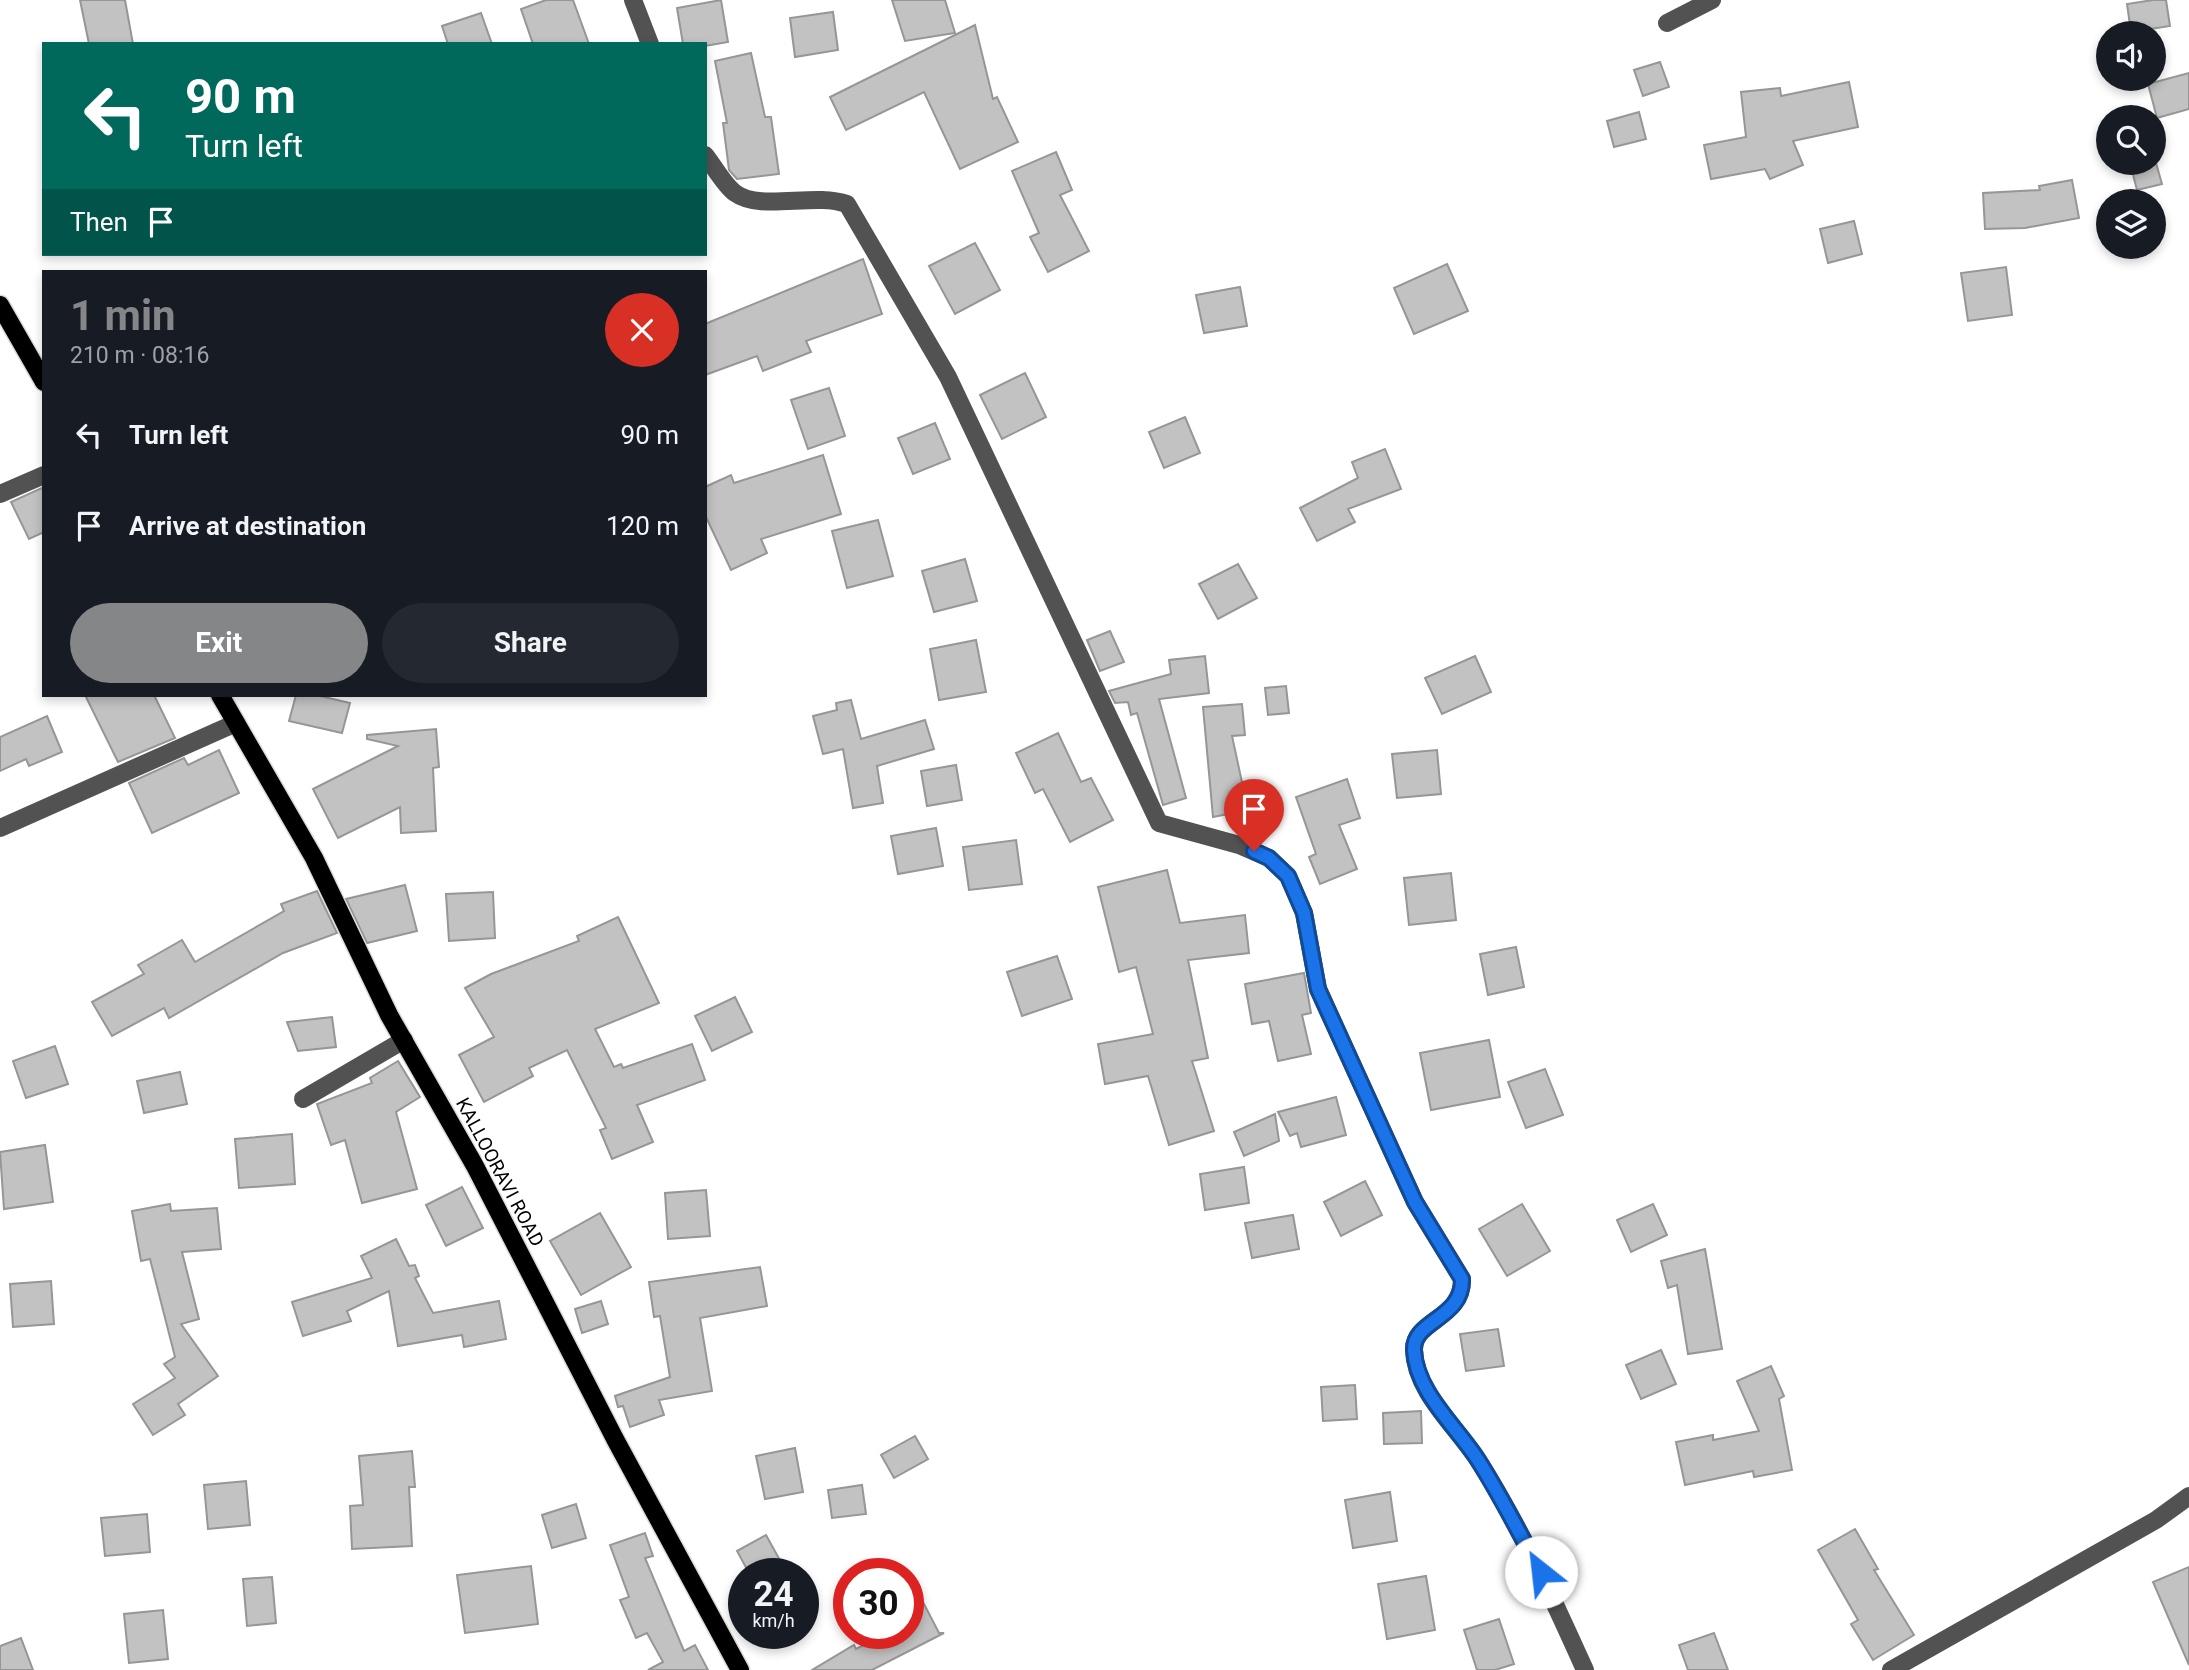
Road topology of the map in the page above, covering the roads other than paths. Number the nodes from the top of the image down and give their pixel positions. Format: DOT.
graph roads {
  1 [pos="633,0"];
  2 [pos="1712,0"];
  3 [pos="1667,23"];
  4 [pos="649,42"];
  5 [pos="707,158"];
  6 [pos="0,306"];
  7 [pos="42,379"];
  8 [pos="42,476"];
  9 [pos="0,494"];
  10 [pos="221,697"];
  11 [pos="236,723"];
  12 [pos="0,828"];
  13 [pos="404,1040"];
  14 [pos="303,1099"];
  15 [pos="2189,1496"];
  16 [pos="740,1670"];
  17 [pos="1585,1670"];
  18 [pos="1891,1670"];
  1 -- 4 [label="street"];
  2 -- 3 [label="street"];
  5 -- 17 [label="street"];
  6 -- 7 [label="main road"];
  8 -- 9 [label="street"];
  10 -- 11 [label="main road, KALLOORAVI ROAD"];
  11 -- 12 [label="street"];
  11 -- 13 [label="main road, KALLOORAVI ROAD"];
  13 -- 14 [label="street"];
  13 -- 16 [label="main road, KALLOORAVI ROAD"];
  15 -- 18 [label="street"];
}
